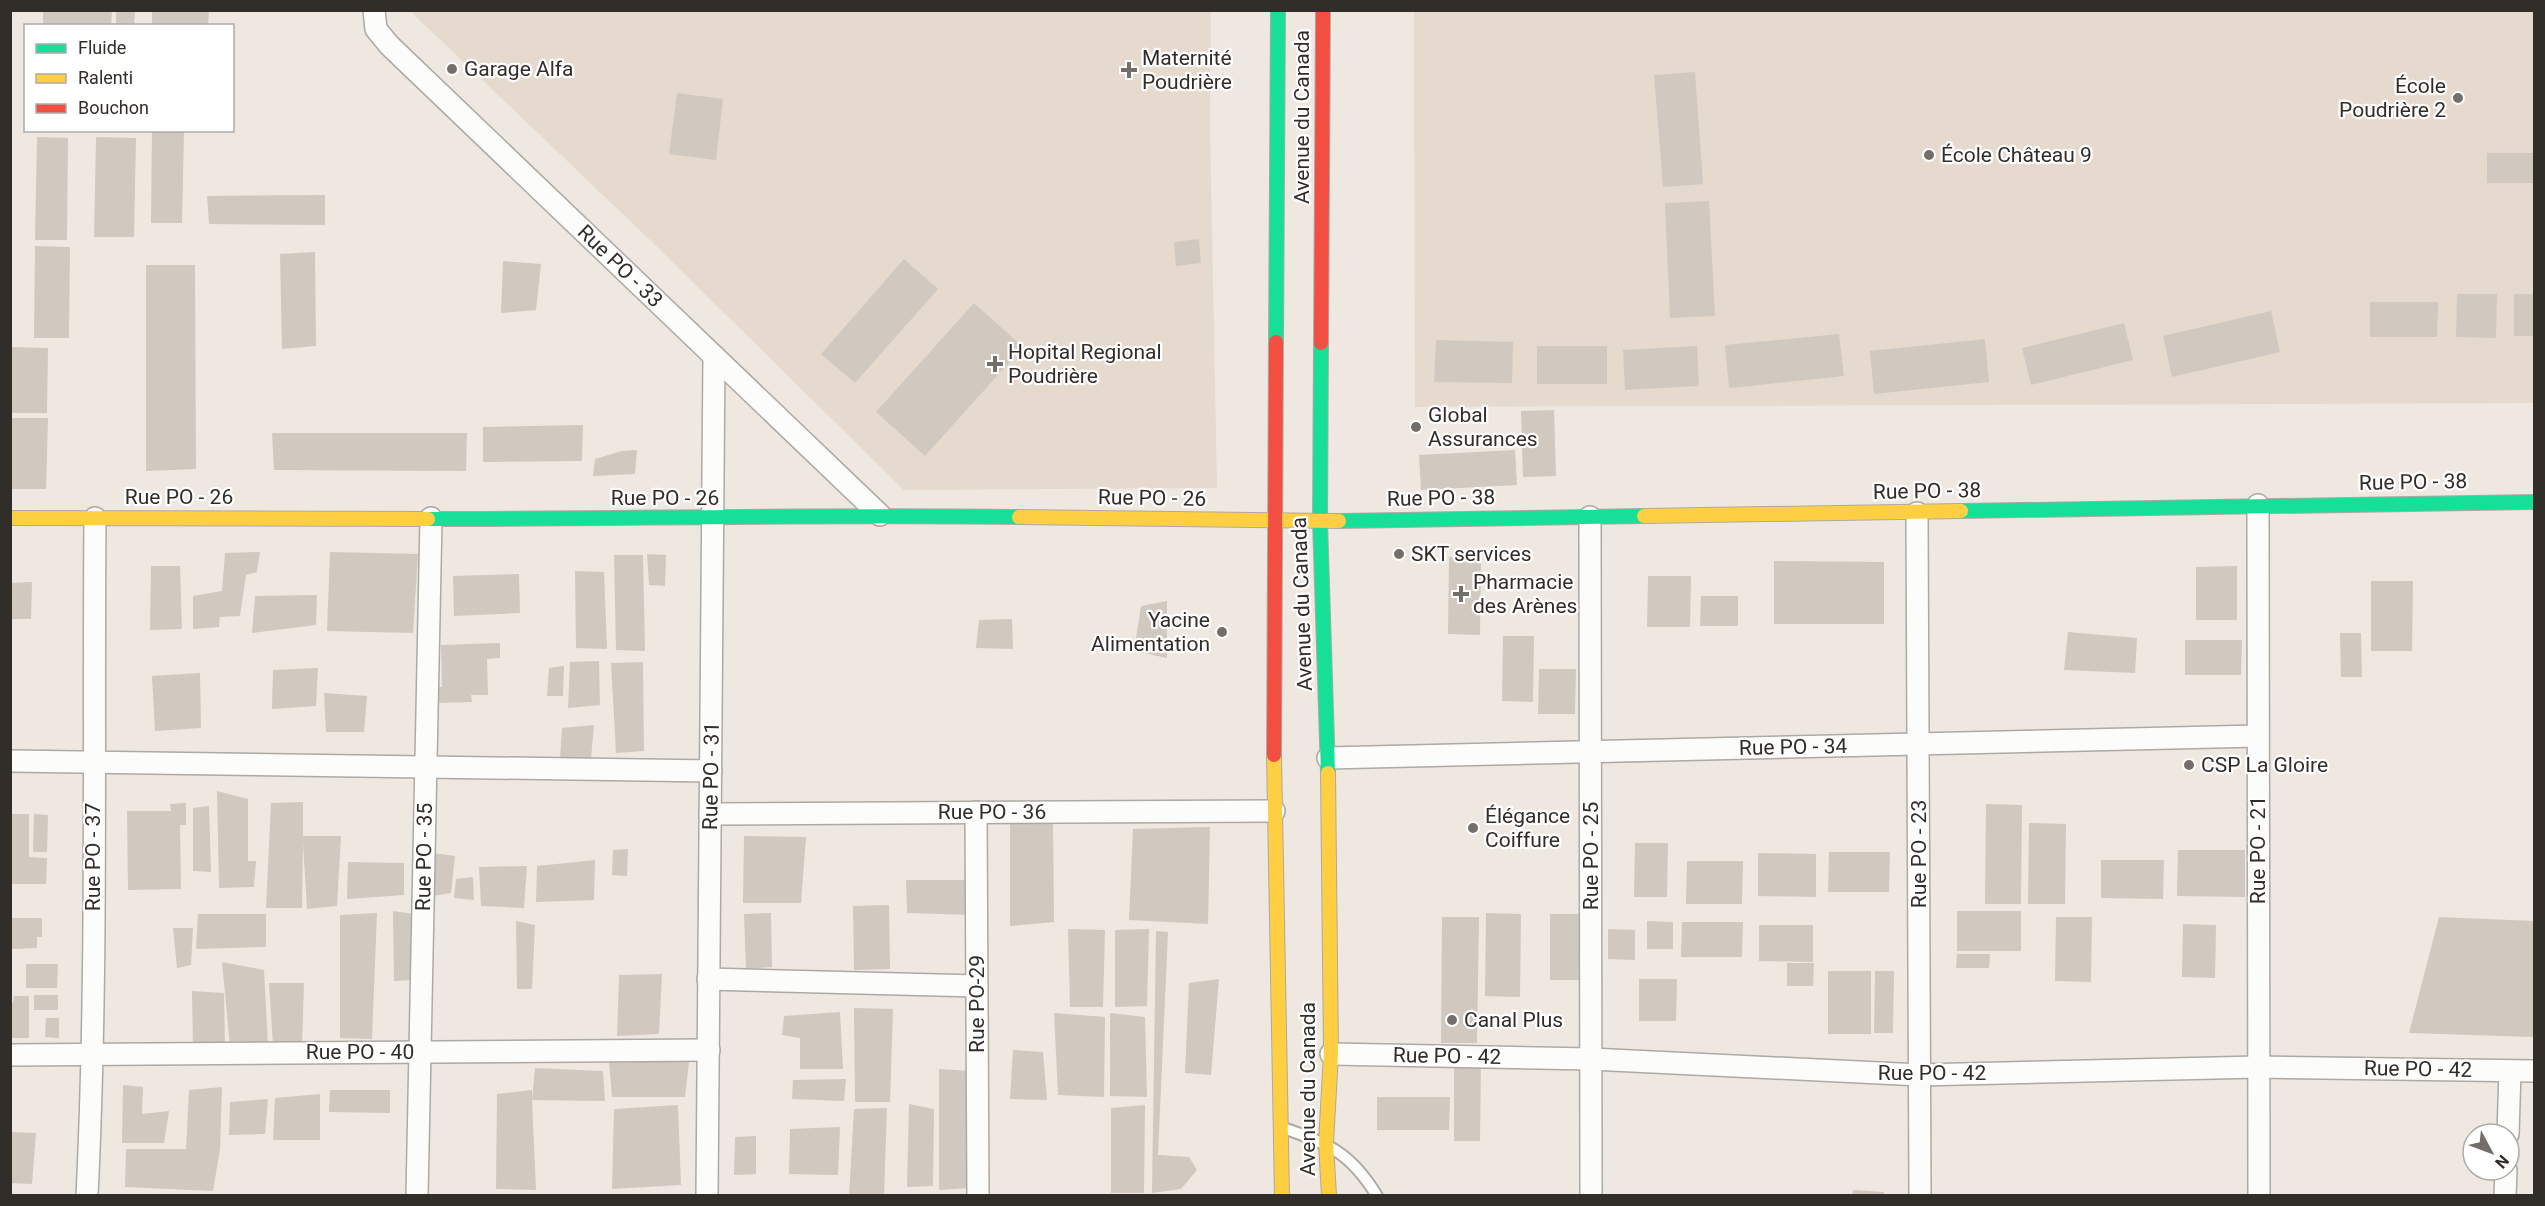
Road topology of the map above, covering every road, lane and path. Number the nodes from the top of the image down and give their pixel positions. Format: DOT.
graph roads {
  1 [pos="374,10"];
  2 [pos="1278,10"];
  3 [pos="1323,10"];
  4 [pos="714,356"];
  5 [pos="2535,502"];
  6 [pos="2258,505"];
  7 [pos="1917,513"];
  8 [pos="880,515"];
  9 [pos="1590,517"];
  10 [pos="10,518"];
  11 [pos="95,518"];
  12 [pos="431,518"];
  13 [pos="713,519"];
  14 [pos="1274,521"];
  15 [pos="1320,521"];
  16 [pos="2258,736"];
  17 [pos="1918,744"];
  18 [pos="1591,752"];
  19 [pos="1328,758"];
  20 [pos="10,761"];
  21 [pos="92,762"];
  22 [pos="426,766"];
  23 [pos="711,771"];
  24 [pos="1274,811"];
  25 [pos="976,812"];
  26 [pos="710,814"];
  27 [pos="708,979"];
  28 [pos="977,986"];
  29 [pos="709,1050"];
  30 [pos="420,1052"];
  31 [pos="94,1054"];
  32 [pos="1331,1054"];
  33 [pos="10,1055"];
  34 [pos="1591,1059"];
  35 [pos="2258,1067"];
  36 [pos="2510,1071"];
  37 [pos="2535,1071"];
  38 [pos="1920,1075"];
  39 [pos="2508,1122"];
  40 [pos="1279,1127"];
  41 [pos="1326,1143"];
  42 [pos="87,1196"];
  43 [pos="417,1196"];
  44 [pos="707,1196"];
  45 [pos="978,1196"];
  46 [pos="1282,1196"];
  47 [pos="1329,1196"];
  48 [pos="1377,1196"];
  49 [pos="1591,1196"];
  50 [pos="1920,1196"];
  51 [pos="2259,1196"];
  1 -- 4 [label="street, Rue PO - 33"];
  2 -- 14 [label="street, Avenue du Canada"];
  3 -- 15 [label="street, Avenue du Canada"];
  4 -- 8 [label="street, Rue PO - 33"];
  4 -- 13 [label="street, Rue PO - 31"];
  5 -- 6 [label="street, Rue PO - 38"];
  6 -- 7 [label="street, Rue PO - 38"];
  6 -- 16 [label="street, Rue PO - 21"];
  7 -- 9 [label="street, Rue PO - 38"];
  7 -- 17 [label="street, Rue PO - 23"];
  8 -- 13 [label="street, Rue PO - 26"];
  8 -- 14 [label="street, Rue PO - 26"];
  9 -- 15 [label="street, Rue PO - 38"];
  9 -- 18 [label="street, Rue PO - 25"];
  10 -- 11 [label="street, Rue PO - 26"];
  11 -- 12 [label="street, Rue PO - 26"];
  11 -- 21 [label="street, Rue PO - 37"];
  12 -- 13 [label="street, Rue PO - 26"];
  12 -- 22 [label="street, Rue PO - 35"];
  13 -- 23 [label="street, Rue PO - 31"];
  14 -- 15 [label="street, Rue PO - 26"];
  14 -- 24 [label="street, Avenue du Canada"];
  15 -- 19 [label="street, Avenue du Canada"];
  16 -- 17 [label="street, Rue PO - 34"];
  16 -- 35 [label="street, Rue PO - 21"];
  17 -- 18 [label="street, Rue PO - 34"];
  17 -- 38 [label="street, Rue PO - 23"];
  18 -- 19 [label="street, Rue PO - 34"];
  18 -- 34 [label="street, Rue PO - 25"];
  19 -- 32 [label="street, Avenue du Canada"];
  20 -- 21 [label="street"];
  21 -- 22 [label="street"];
  21 -- 31 [label="street, Rue PO - 37"];
  22 -- 23 [label="street"];
  22 -- 30 [label="street, Rue PO - 35"];
  23 -- 26 [label="street, Rue PO - 31"];
  24 -- 25 [label="street, Rue PO - 36"];
  24 -- 40 [label="street, Avenue du Canada"];
  25 -- 26 [label="street, Rue PO - 36"];
  25 -- 28 [label="street, Rue PO-29"];
  26 -- 27 [label="street, Rue PO - 31"];
  27 -- 28 [label="street"];
  27 -- 29 [label="street, Rue PO - 31"];
  28 -- 45 [label="street, Rue PO-29"];
  29 -- 30 [label="street, Rue PO - 40"];
  29 -- 44 [label="street, Rue PO - 31"];
  30 -- 31 [label="street, Rue PO - 40"];
  30 -- 43 [label="street, Rue PO - 35"];
  31 -- 33 [label="street, Rue PO - 40"];
  31 -- 42 [label="street, Rue PO - 37"];
  32 -- 34 [label="street, Rue PO - 42"];
  32 -- 41 [label="street, Avenue du Canada"];
  34 -- 38 [label="street, Rue PO - 42"];
  34 -- 49 [label="street, Rue PO - 25"];
  35 -- 36 [label="street, Rue PO - 42"];
  35 -- 38 [label="street, Rue PO - 42"];
  35 -- 51 [label="street, Rue PO - 21"];
  36 -- 37 [label="street, Rue PO - 42"];
  36 -- 39 [label="street"];
  38 -- 50 [label="street, Rue PO - 23"];
  40 -- 41 [label="lane"];
  40 -- 46 [label="street, Avenue du Canada"];
  41 -- 47 [label="street, Avenue du Canada"];
  41 -- 48 [label="lane"];
}
